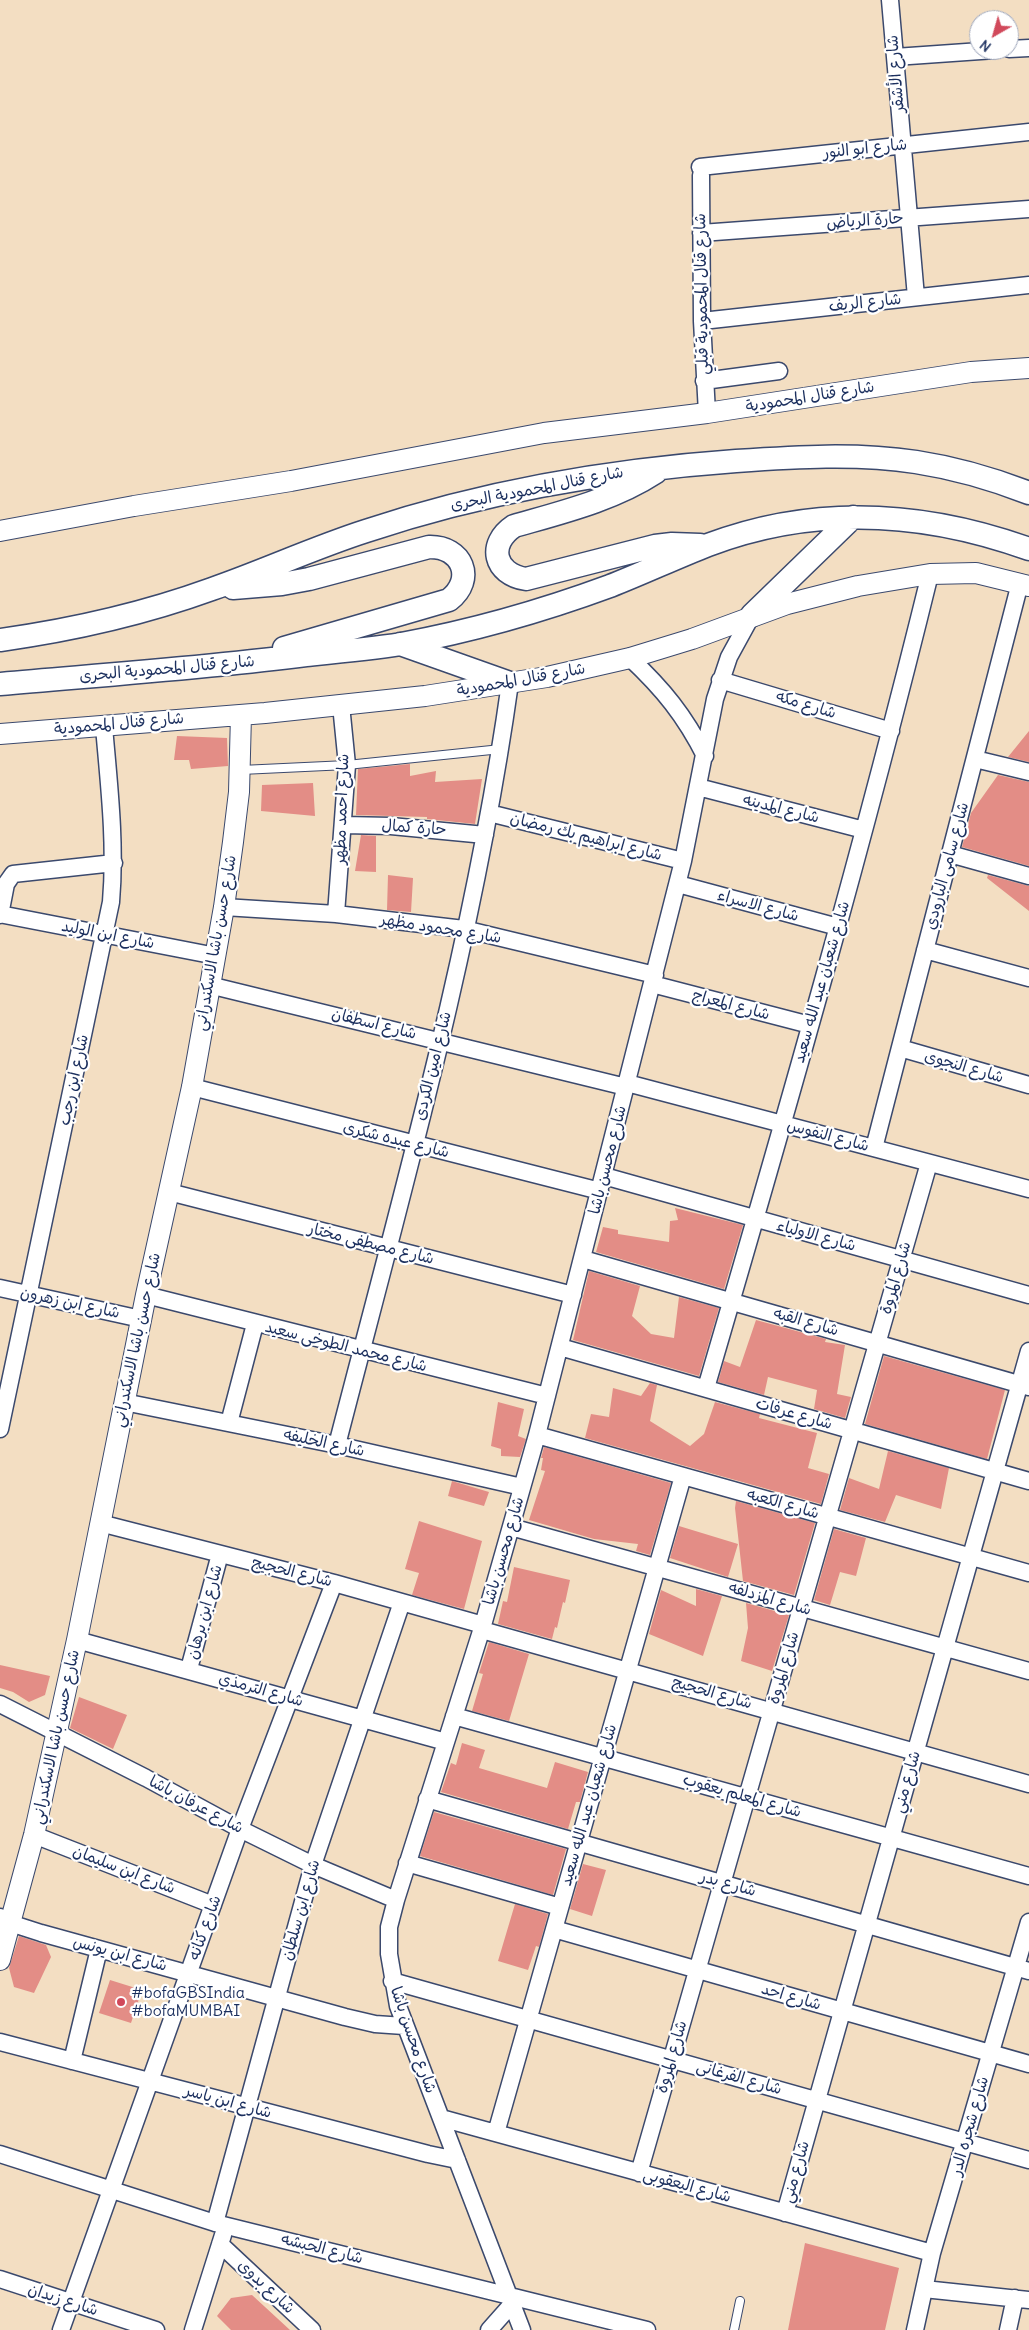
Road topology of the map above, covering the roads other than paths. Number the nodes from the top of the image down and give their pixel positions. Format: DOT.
graph roads {
  1 [pos="890,0"];
  2 [pos="969,52"];
  3 [pos="895,57"];
  4 [pos="1029,132"];
  5 [pos="903,145"];
  6 [pos="700,171"];
  7 [pos="1029,210"];
  8 [pos="909,218"];
  9 [pos="701,233"];
  10 [pos="1029,284"];
  11 [pos="916,297"];
  12 [pos="702,321"];
  13 [pos="1029,368"];
  14 [pos="779,371"];
  15 [pos="704,381"];
  16 [pos="707,413"];
  17 [pos="663,467"];
  18 [pos="1029,493"];
  19 [pos="853,517"];
  20 [pos="0,532"];
  21 [pos="707,546"];
  22 [pos="1029,549"];
  23 [pos="930,574"];
  24 [pos="1025,584"];
  25 [pos="213,589"];
  26 [pos="752,615"];
  27 [pos="0,640"];
  28 [pos="399,644"];
  29 [pos="630,658"];
  30 [pos="248,662"];
  31 [pos="720,680"];
  32 [pos="510,682"];
  33 [pos="0,684"];
  34 [pos="341,705"];
  35 [pos="241,715"];
  36 [pos="104,726"];
  37 [pos="891,731"];
  38 [pos="0,734"];
  39 [pos="501,749"];
  40 [pos="705,756"];
  41 [pos="975,758"];
  42 [pos="347,765"];
  43 [pos="240,770"];
  44 [pos="1029,772"];
  45 [pos="698,787"];
  46 [pos="489,813"];
  47 [pos="344,825"];
  48 [pos="864,830"];
  49 [pos="485,835"];
  50 [pos="950,854"];
  51 [pos="683,861"];
  52 [pos="114,863"];
  53 [pos="1029,876"];
  54 [pos="678,884"];
  55 [pos="224,907"];
  56 [pos="336,914"];
  57 [pos="0,915"];
  58 [pos="838,927"];
  59 [pos="464,929"];
  60 [pos="105,934"];
  61 [pos="926,950"];
  62 [pos="216,956"];
  63 [pos="1029,978"];
  64 [pos="653,979"];
  65 [pos="209,984"];
  66 [pos="810,1025"];
  67 [pos="440,1040"];
  68 [pos="900,1048"];
  69 [pos="627,1085"];
  70 [pos="1029,1085"];
  71 [pos="192,1087"];
  72 [pos="783,1124"];
  73 [pos="414,1144"];
  74 [pos="874,1148"];
  75 [pos="929,1163"];
  76 [pos="602,1184"];
  77 [pos="1029,1189"];
  78 [pos="169,1192"];
  79 [pos="755,1219"];
  80 [pos="388,1248"];
  81 [pos="582,1259"];
  82 [pos="901,1259"];
  83 [pos="0,1288"];
  84 [pos="29,1294"];
  85 [pos="573,1295"];
  86 [pos="1029,1295"];
  87 [pos="146,1296"];
  88 [pos="731,1301"];
  89 [pos="141,1318"];
  90 [pos="255,1324"];
  91 [pos="877,1343"];
  92 [pos="560,1348"];
  93 [pos="362,1350"];
  94 [pos="1029,1351"];
  95 [pos="1024,1386"];
  96 [pos="706,1388"];
  97 [pos="547,1396"];
  98 [pos="124,1402"];
  99 [pos="229,1423"];
  100 [pos="0,1429"];
  101 [pos="852,1431"];
  102 [pos="537,1435"];
  103 [pos="337,1445"];
  104 [pos="995,1471"];
  105 [pos="683,1476"];
  106 [pos="1029,1481"];
  107 [pos="522,1487"];
  108 [pos="827,1517"];
  109 [pos="100,1523"];
  110 [pos="511,1527"];
  111 [pos="220,1554"];
  112 [pos="971,1557"];
  113 [pos="657,1567"];
  114 [pos="1029,1574"];
  115 [pos="334,1583"];
  116 [pos="402,1602"];
  117 [pos="801,1608"];
  118 [pos="483,1628"];
  119 [pos="77,1640"];
  120 [pos="945,1648"];
  121 [pos="189,1669"];
  122 [pos="628,1669"];
  123 [pos="1029,1671"];
  124 [pos="290,1699"];
  125 [pos="0,1704"];
  126 [pos="772,1710"];
  127 [pos="454,1716"];
  128 [pos="362,1719"];
  129 [pos="56,1732"];
  130 [pos="446,1742"];
  131 [pos="916,1751"];
  132 [pos="603,1757"];
  133 [pos="1029,1784"];
  134 [pos="747,1797"];
  135 [pos="427,1799"];
  136 [pos="240,1829"];
  137 [pos="34,1835"];
  138 [pos="891,1838"];
  139 [pos="579,1842"];
  140 [pos="407,1863"];
  141 [pos="313,1865"];
  142 [pos="1029,1876"];
  143 [pos="722,1883"];
  144 [pos="396,1900"];
  145 [pos="213,1905"];
  146 [pos="560,1907"];
  147 [pos="5,1920"];
  148 [pos="1029,1922"];
  149 [pos="867,1924"];
  150 [pos="554,1930"];
  151 [pos="99,1949"];
  152 [pos="0,1960"];
  153 [pos="1022,1969"];
  154 [pos="697,1970"];
  155 [pos="188,1972"];
  156 [pos="392,1981"];
  157 [pos="276,1998"];
  158 [pos="842,2011"];
  159 [pos="528,2019"];
  160 [pos="404,2026"];
  161 [pos="0,2042"];
  162 [pos="991,2053"];
  163 [pos="672,2059"];
  164 [pos="72,2061"];
  165 [pos="1029,2064"];
  166 [pos="149,2081"];
  167 [pos="817,2100"];
  168 [pos="247,2107"];
  169 [pos="441,2118"];
  170 [pos="496,2134"];
  171 [pos="965,2142"];
  172 [pos="0,2154"];
  173 [pos="457,2160"];
  174 [pos="1029,2160"];
  175 [pos="639,2173"];
  176 [pos="110,2189"];
  177 [pos="785,2213"];
  178 [pos="220,2224"];
  179 [pos="220,2244"];
  180 [pos="932,2254"];
  181 [pos="0,2279"];
  182 [pos="924,2289"];
  183 [pos="510,2299"];
  184 [pos="1022,2299"];
  185 [pos="740,2301"];
  186 [pos="69,2302"];
  187 [pos="61,2330"];
  188 [pos="156,2330"];
  189 [pos="193,2330"];
  190 [pos="312,2330"];
  191 [pos="489,2330"];
  192 [pos="522,2330"];
  193 [pos="647,2330"];
  194 [pos="734,2330"];
  195 [pos="915,2330"];
  196 [pos="1008,2330"];
  1 -- 3 [label="street, شارع الأشقر"];
  2 -- 3 [label="street"];
  3 -- 5 [label="street, شارع الأشقر"];
  4 -- 5 [label="street, شارع ابو النور"];
  5 -- 6 [label="street, شارع ابو النور"];
  5 -- 8 [label="street, شارع الأشقر"];
  6 -- 9 [label="street, شارع قنال المحمودية قبلي"];
  7 -- 8 [label="street, حارة الرياض"];
  8 -- 9 [label="street, حارة الرياض"];
  8 -- 11 [label="street, شارع الأشقر"];
  9 -- 12 [label="street, شارع قنال المحمودية قبلي"];
  10 -- 11 [label="street, شارع الريف"];
  11 -- 12 [label="street, شارع الريف"];
  12 -- 15 [label="street, شارع قنال المحمودية قبلي"];
  13 -- 16 [label="street, شارع قنال المحمودية"];
  14 -- 15 [label="street"];
  15 -- 16 [label="street, شارع قنال المحمودية قبلي"];
  16 -- 20 [label="street, شارع قنال المحمودية"];
  17 -- 18 [label="main road, شارع قنال المحمودية البحرى"];
  17 -- 21 [label="main road"];
  17 -- 25 [label="main road, شارع قنال المحمودية البحرى"];
  19 -- 21 [label="main road, شارع قنال المحمودية البحرى"];
  19 -- 22 [label="main road, شارع قنال المحمودية البحرى"];
  19 -- 26 [label="main road"];
  21 -- 28 [label="main road, شارع قنال المحمودية البحرى"];
  23 -- 24 [label="street, شارع قنال المحمودية"];
  23 -- 26 [label="street, شارع قنال المحمودية"];
  23 -- 37 [label="street, شارع شعبان عبد الله سعيد"];
  24 -- 41 [label="street, شارع سامى البارودي"];
  25 -- 27 [label="main road, شارع قنال المحمودية البحرى"];
  25 -- 30 [label="main road"];
  26 -- 29 [label="street, شارع قنال المحمودية"];
  26 -- 31 [label="street, شارع محسن باشا"];
  28 -- 30 [label="main road, شارع قنال المحمودية البحرى"];
  28 -- 32 [label="main road"];
  29 -- 32 [label="street, شارع قنال المحمودية"];
  29 -- 40 [label="street"];
  30 -- 33 [label="main road, شارع قنال المحمودية البحرى"];
  31 -- 37 [label="street, شارع مكه"];
  31 -- 40 [label="street, شارع محسن باشا"];
  32 -- 34 [label="street, شارع قنال المحمودية"];
  32 -- 39 [label="street, شارع امين الكردى"];
  34 -- 35 [label="street, شارع قنال المحمودية"];
  34 -- 42 [label="street, شارع احمد مظهر"];
  35 -- 36 [label="street, شارع قنال المحمودية"];
  35 -- 43 [label="street, شارع حسن باشا الاسكندراني"];
  36 -- 38 [label="street, شارع قنال المحمودية"];
  36 -- 52 [label="street, شارع ابن رجب"];
  37 -- 48 [label="street, شارع شعبان عبد الله سعيد"];
  39 -- 42 [label="lane"];
  39 -- 46 [label="street, شارع امين الكردى"];
  40 -- 45 [label="street, شارع محسن باشا"];
  41 -- 44 [label="street"];
  41 -- 50 [label="street, شارع سامى البارودي"];
  42 -- 43 [label="lane"];
  42 -- 47 [label="street, شارع احمد مظهر"];
  43 -- 55 [label="street, شارع حسن باشا الاسكندراني"];
  45 -- 48 [label="street, شارع المدينه"];
  45 -- 51 [label="street, شارع محسن باشا"];
  46 -- 49 [label="street, شارع امين الكردى"];
  46 -- 51 [label="street, شارع ابراهيم بك رمضان"];
  47 -- 49 [label="street, حارة كمال"];
  47 -- 56 [label="street, شارع احمد مظهر"];
  48 -- 58 [label="street, شارع شعبان عبد الله سعيد"];
  49 -- 59 [label="street, شارع امين الكردى"];
  50 -- 53 [label="street"];
  50 -- 61 [label="street, شارع سامى البارودي"];
  51 -- 54 [label="street, شارع محسن باشا"];
  52 -- 57 [label="street"];
  52 -- 60 [label="street, شارع ابن رجب"];
  54 -- 58 [label="street, شارع الاسراء"];
  54 -- 64 [label="street, شارع محسن باشا"];
  55 -- 56 [label="street, شارع محمود مظهر"];
  55 -- 62 [label="street, شارع حسن باشا الاسكندراني"];
  56 -- 59 [label="street, شارع محمود مظهر"];
  57 -- 60 [label="street, شارع ابن الوليد"];
  58 -- 66 [label="street, شارع شعبان عبد الله سعيد"];
  59 -- 64 [label="street, شارع محمود مظهر"];
  59 -- 67 [label="street, شارع امين الكردى"];
  60 -- 62 [label="street, شارع ابن الوليد"];
  60 -- 84 [label="street, شارع ابن رجب"];
  61 -- 63 [label="street"];
  61 -- 68 [label="street, شارع سامى البارودي"];
  62 -- 65 [label="street, شارع حسن باشا الاسكندراني"];
  64 -- 66 [label="street, شارع المعراج"];
  64 -- 69 [label="street, شارع محسن باشا"];
  65 -- 67 [label="street, شارع اسطفان"];
  65 -- 71 [label="street, شارع حسن باشا الاسكندراني"];
  66 -- 72 [label="street, شارع شعبان عبد الله سعيد"];
  67 -- 69 [label="street, شارع اسطفان"];
  67 -- 73 [label="street, شارع امين الكردى"];
  68 -- 70 [label="street, شارع النجوى"];
  68 -- 74 [label="street, شارع سامى البارودي"];
  69 -- 72 [label="street, شارع النفوس"];
  69 -- 76 [label="street, شارع محسن باشا"];
  71 -- 73 [label="street, شارع عبده شكرى"];
  71 -- 78 [label="street, شارع حسن باشا الاسكندراني"];
  72 -- 74 [label="street, شارع النفوس"];
  72 -- 79 [label="street, شارع شعبان عبد الله سعيد"];
  73 -- 76 [label="street, شارع عبده شكرى"];
  73 -- 80 [label="street, شارع امين الكردى"];
  74 -- 75 [label="street, شارع النفوس"];
  75 -- 77 [label="street, شارع النفوس"];
  75 -- 82 [label="street, شارع المروة"];
  76 -- 79 [label="street, شارع الاولياء"];
  76 -- 81 [label="street, شارع محسن باشا"];
  78 -- 80 [label="street, شارع مصطفى مختار"];
  78 -- 87 [label="street, شارع حسن باشا الاسكندراني"];
  79 -- 82 [label="street, شارع الاولياء"];
  79 -- 88 [label="street, شارع شعبان عبد الله سعيد"];
  80 -- 85 [label="street, شارع مصطفى مختار"];
  80 -- 93 [label="street, شارع امين الكردى"];
  81 -- 85 [label="street, شارع محسن باشا"];
  81 -- 88 [label="street, شارع القبه"];
  82 -- 86 [label="street, شارع الاولياء"];
  82 -- 91 [label="street, شارع المروة"];
  83 -- 84 [label="street, شارع ابن زهرون"];
  84 -- 89 [label="street, شارع ابن زهرون"];
  84 -- 100 [label="street, شارع ابن رجب"];
  85 -- 92 [label="street, شارع محسن باشا"];
  87 -- 89 [label="street, شارع حسن باشا الاسكندراني"];
  87 -- 90 [label="street, شارع محمد الطوخى سعيد"];
  88 -- 91 [label="street, شارع القبه"];
  88 -- 96 [label="street, شارع شعبان عبد الله سعيد"];
  89 -- 98 [label="street, شارع حسن باشا الاسكندراني"];
  90 -- 93 [label="street, شارع محمد الطوخى سعيد"];
  90 -- 99 [label="street"];
  91 -- 95 [label="street, شارع القبه"];
  91 -- 101 [label="street, شارع المروة"];
  92 -- 96 [label="street, شارع عرفات"];
  92 -- 97 [label="street, شارع محسن باشا"];
  93 -- 97 [label="street, شارع محمد الطوخى سعيد"];
  93 -- 103 [label="street, شارع امين الكردى"];
  94 -- 95 [label="street, شارع مني"];
  95 -- 104 [label="street, شارع مني"];
  96 -- 101 [label="street, شارع عرفات"];
  97 -- 102 [label="street, شارع محسن باشا"];
  98 -- 99 [label="street, شارع الخليفه"];
  98 -- 109 [label="street, شارع حسن باشا الاسكندراني"];
  99 -- 103 [label="street, شارع الخليفه"];
  101 -- 104 [label="street, شارع عرفات"];
  101 -- 108 [label="street, شارع المروة"];
  102 -- 105 [label="street, شارع الكعبه"];
  102 -- 107 [label="street, شارع محسن باشا"];
  103 -- 107 [label="street, شارع الخليفه"];
  104 -- 106 [label="street, شارع عرفات"];
  104 -- 112 [label="street, شارع مني"];
  105 -- 108 [label="street, شارع الكعبه"];
  105 -- 113 [label="street, شارع شعبان عبد الله سعيد"];
  107 -- 110 [label="street, شارع محسن باشا"];
  108 -- 112 [label="street, شارع الكعبه"];
  108 -- 117 [label="street, شارع المروة"];
  109 -- 111 [label="street, شارع الحجيج"];
  109 -- 119 [label="street, شارع حسن باشا الاسكندراني"];
  110 -- 113 [label="street, شارع المزدلفه"];
  110 -- 118 [label="street, شارع محسن باشا"];
  111 -- 115 [label="street, شارع الحجيج"];
  111 -- 121 [label="street, شارع ابن برهان"];
  112 -- 114 [label="street, شارع الكعبه"];
  112 -- 120 [label="street, شارع مني"];
  113 -- 117 [label="street, شارع المزدلفه"];
  113 -- 122 [label="street, شارع شعبان عبد الله سعيد"];
  115 -- 116 [label="street, شارع الحجيج"];
  115 -- 124 [label="street, شارع كنانه"];
  116 -- 118 [label="street, شارع الحجيج"];
  116 -- 128 [label="street, شارع ابن سلطان"];
  117 -- 120 [label="street, شارع المزدلفه"];
  117 -- 126 [label="street, شارع المروة"];
  118 -- 122 [label="street, شارع الحجيج"];
  118 -- 127 [label="street, شارع محسن باشا"];
  119 -- 121 [label="street, شارع الترمذي"];
  119 -- 129 [label="street, شارع حسن باشا الاسكندراني"];
  120 -- 123 [label="street, شارع المزدلفه"];
  120 -- 131 [label="street, شارع مني"];
  121 -- 124 [label="street, شارع الترمذي"];
  122 -- 126 [label="street, شارع الحجيج"];
  122 -- 132 [label="street, شارع شعبان عبد الله سعيد"];
  124 -- 128 [label="street, شارع الترمذي"];
  124 -- 136 [label="street, شارع كنانه"];
  125 -- 129 [label="street, شارع عرفان باشا"];
  126 -- 131 [label="street, شارع الحجيج"];
  126 -- 134 [label="street, شارع المروة"];
  127 -- 130 [label="street, شارع محسن باشا"];
  127 -- 132 [label="street, شارع المعلم يعقوب"];
  128 -- 130 [label="street, شارع الترمذي"];
  128 -- 141 [label="street, شارع ابن سلطان"];
  129 -- 136 [label="street, شارع عرفان باشا"];
  129 -- 137 [label="street, شارع حسن باشا الاسكندراني"];
  130 -- 135 [label="street, شارع محسن باشا"];
  131 -- 133 [label="street, شارع الحجيج"];
  131 -- 138 [label="street, شارع مني"];
  132 -- 134 [label="street, شارع المعلم يعقوب"];
  132 -- 139 [label="street, شارع شعبان عبد الله سعيد"];
  134 -- 138 [label="street, شارع المعلم يعقوب"];
  134 -- 143 [label="street, شارع المروة"];
  135 -- 139 [label="street, شارع بدر"];
  135 -- 140 [label="street, شارع محسن باشا"];
  136 -- 141 [label="street, شارع عرفان باشا"];
  136 -- 145 [label="street, شارع كنانه"];
  137 -- 145 [label="street, شارع ابن سليمان"];
  137 -- 147 [label="street, شارع حسن باشا الاسكندراني"];
  138 -- 142 [label="street, شارع المعلم يعقوب"];
  138 -- 149 [label="street, شارع مني"];
  139 -- 143 [label="street, شارع بدر"];
  139 -- 146 [label="street, شارع شعبان عبد الله سعيد"];
  140 -- 144 [label="street, شارع محسن باشا"];
  140 -- 146 [label="street"];
  141 -- 144 [label="street, شارع عرفان باشا"];
  141 -- 157 [label="street, شارع ابن سلطان"];
  143 -- 149 [label="street, شارع بدر"];
  143 -- 154 [label="street, شارع المروة"];
  144 -- 156 [label="street, شارع محسن باشا"];
  145 -- 155 [label="street, شارع كنانه"];
  146 -- 150 [label="street, شارع شعبان عبد الله سعيد"];
  147 -- 151 [label="street, شارع ابن يونس"];
  147 -- 152 [label="street, شارع حسن باشا الاسكندراني"];
  148 -- 153 [label="street, شارع شجره الدر"];
  149 -- 153 [label="street, شارع بدر"];
  149 -- 158 [label="street, شارع مني"];
  150 -- 154 [label="street, شارع احد"];
  150 -- 159 [label="street, شارع شعبان عبد الله سعيد"];
  151 -- 155 [label="street, شارع ابن يونس"];
  151 -- 164 [label="street"];
  153 -- 162 [label="street, شارع شجره الدر"];
  154 -- 158 [label="street, شارع احد"];
  154 -- 163 [label="street, شارع المروة"];
  155 -- 157 [label="street, شارع ابن يونس"];
  155 -- 166 [label="street, شارع كنانه"];
  156 -- 159 [label="street, شارع الفرغانى"];
  156 -- 160 [label="street, شارع محسن باشا"];
  157 -- 160 [label="street, شارع ابن يونس"];
  157 -- 168 [label="street, شارع ابن سلطان"];
  158 -- 162 [label="street, شارع احد"];
  158 -- 167 [label="street, شارع مني"];
  159 -- 163 [label="street, شارع الفرغانى"];
  159 -- 170 [label="street, شارع شعبان عبد الله سعيد"];
  160 -- 169 [label="street, شارع محسن باشا"];
  161 -- 164 [label="street, شارع ابن ياسر"];
  162 -- 165 [label="street, شارع احد"];
  162 -- 171 [label="street, شارع شجره الدر"];
  163 -- 167 [label="street, شارع الفرغانى"];
  163 -- 175 [label="street, شارع المروة"];
  164 -- 166 [label="street, شارع ابن ياسر"];
  166 -- 168 [label="street, شارع ابن ياسر"];
  166 -- 176 [label="street, شارع كنانه"];
  167 -- 171 [label="street, شارع الفرغانى"];
  167 -- 177 [label="street, شارع مني"];
  168 -- 173 [label="street, شارع ابن ياسر"];
  168 -- 178 [label="street, شارع ابن سلطان"];
  169 -- 170 [label="street, شارع اليعقوبى"];
  169 -- 173 [label="street, شارع محسن باشا"];
  170 -- 175 [label="street, شارع اليعقوبى"];
  171 -- 174 [label="street, شارع الفرغانى"];
  171 -- 180 [label="street, شارع شجره الدر"];
  172 -- 176 [label="street, شارع الحبشه"];
  173 -- 183 [label="street, شارع محسن باشا"];
  175 -- 177 [label="street, شارع اليعقوبى"];
  176 -- 178 [label="street, شارع الحبشه"];
  176 -- 186 [label="street, شارع كنانه"];
  177 -- 180 [label="street, شارع اليعقوبى"];
  178 -- 179 [label="street, شارع ابن سلطان"];
  178 -- 183 [label="street, شارع الحبشه"];
  179 -- 189 [label="street, شارع ابن سلطان"];
  179 -- 190 [label="street, شارع بدوى"];
  180 -- 182 [label="street, شارع شجره الدر"];
  181 -- 186 [label="street, شارع زيدان"];
  182 -- 184 [label="street"];
  182 -- 195 [label="street, شارع شجره الدر"];
  183 -- 191 [label="street"];
  183 -- 192 [label="street, شارع محسن باشا"];
  183 -- 193 [label="street, شارع الحبشه"];
  184 -- 196 [label="street"];
  185 -- 194 [label="lane"];
  186 -- 187 [label="street, شارع كنانه"];
  186 -- 188 [label="street, شارع زيدان"];
}
